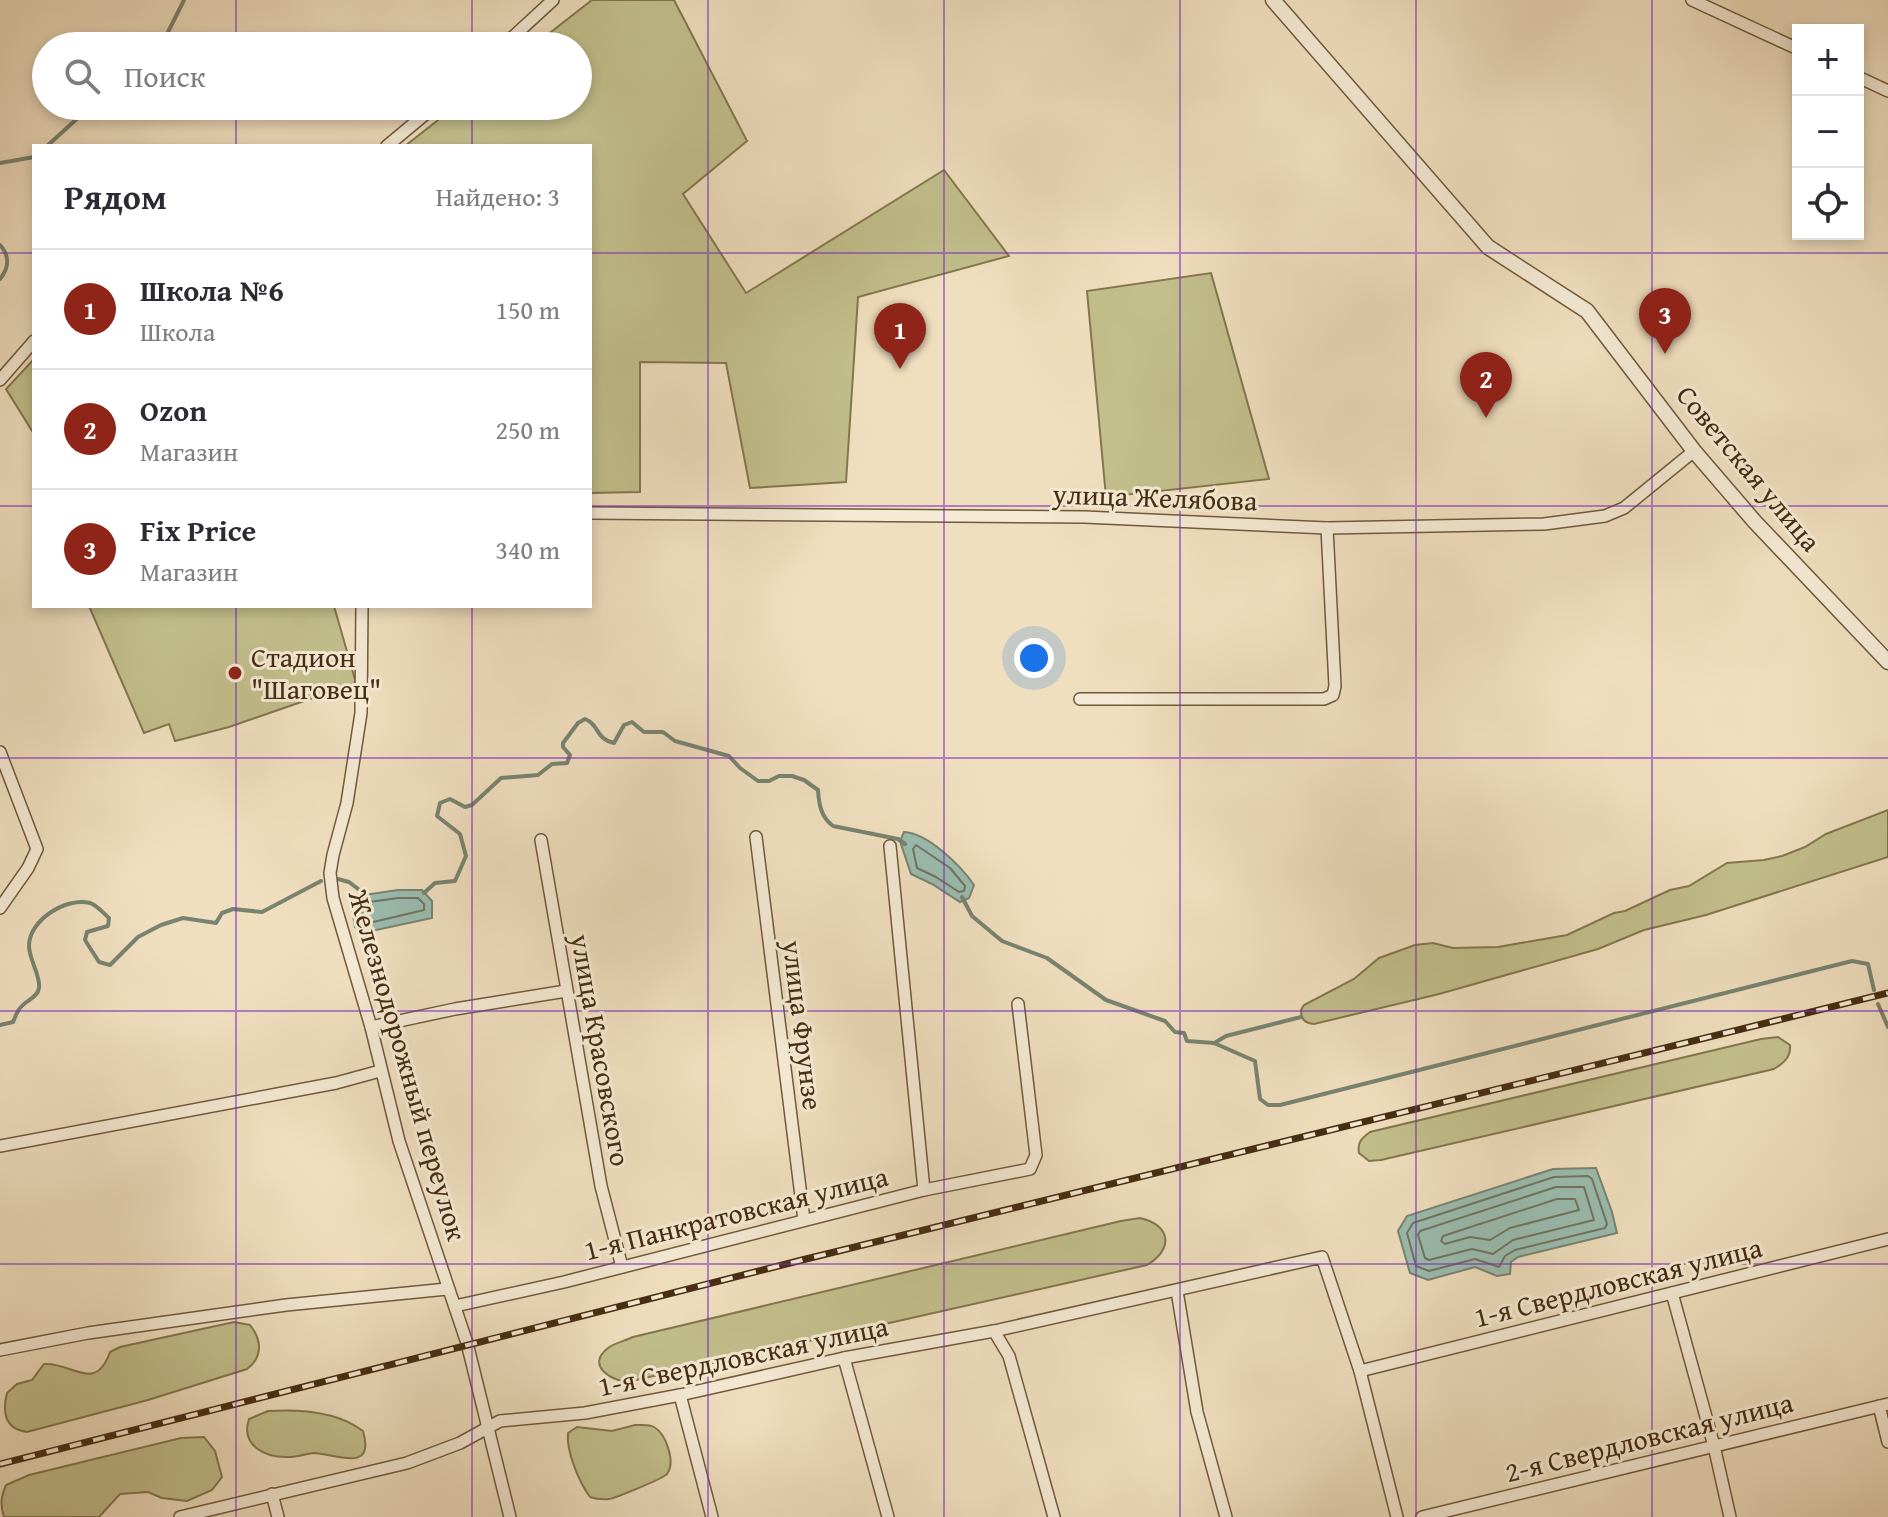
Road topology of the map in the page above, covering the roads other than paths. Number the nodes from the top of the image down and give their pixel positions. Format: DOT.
graph roads {
  1 [pos="553,0"];
  2 [pos="1273,0"];
  3 [pos="1692,0"];
  4 [pos="518,32"];
  5 [pos="1792,46"];
  6 [pos="1864,80"];
  7 [pos="1888,91"];
  8 [pos="418,120"];
  9 [pos="389,144"];
  10 [pos="32,343"];
  11 [pos="0,380"];
  12 [pos="1694,451"];
  13 [pos="592,513"];
  14 [pos="1327,528"];
  15 [pos="362,608"];
  16 [pos="1888,662"];
  17 [pos="1080,699"];
  18 [pos="0,752"];
  19 [pos="756,837"];
  20 [pos="541,840"];
  21 [pos="890,846"];
  22 [pos="0,908"];
  23 [pos="566,991"];
  24 [pos="1018,1004"];
  25 [pos="371,1027"];
  26 [pos="380,1071"];
  27 [pos="0,1146"];
  28 [pos="924,1190"];
  29 [pos="804,1220"];
  30 [pos="1888,1239"];
  31 [pos="622,1267"];
  32 [pos="447,1289"];
  33 [pos="1177,1291"];
  34 [pos="1672,1293"];
  35 [pos="455,1306"];
  36 [pos="994,1331"];
  37 [pos="0,1350"];
  38 [pos="844,1358"];
  39 [pos="1360,1371"];
  40 [pos="680,1395"];
  41 [pos="1883,1405"];
  42 [pos="487,1428"];
  43 [pos="1888,1442"];
  44 [pos="1714,1446"];
  45 [pos="272,1494"];
  46 [pos="180,1517"];
  47 [pos="278,1517"];
  48 [pos="510,1517"];
  49 [pos="712,1517"];
  50 [pos="888,1517"];
  51 [pos="1054,1517"];
  52 [pos="1226,1517"];
  53 [pos="1397,1517"];
  54 [pos="1422,1517"];
  55 [pos="1730,1517"];
  1 -- 4 [label="street"];
  2 -- 12 [label="street, Советская улица"];
  3 -- 5 [label="street"];
  6 -- 7 [label="street"];
  8 -- 9 [label="street"];
  10 -- 11 [label="street"];
  12 -- 14 [label="street, улица Желябова"];
  12 -- 16 [label="street, Советская улица"];
  13 -- 14 [label="street, улица Желябова"];
  14 -- 17 [label="street"];
  15 -- 25 [label="street, Железнодорожный переулок"];
  18 -- 22 [label="street"];
  19 -- 29 [label="street, улица Фрунзе"];
  20 -- 23 [label="street, улица Красовского"];
  21 -- 28 [label="street"];
  23 -- 25 [label="street"];
  23 -- 31 [label="street, улица Красовского"];
  24 -- 28 [label="street, 1-я Панкратовская улица"];
  25 -- 26 [label="street, Железнодорожный переулок"];
  26 -- 27 [label="street"];
  26 -- 32 [label="street, Железнодорожный переулок"];
  28 -- 29 [label="street, 1-я Панкратовская улица"];
  29 -- 31 [label="street, 1-я Панкратовская улица"];
  30 -- 34 [label="street, 1-я Свердловская улица"];
  31 -- 35 [label="street, 1-я Панкратовская улица"];
  32 -- 35 [label="street, Железнодорожный переулок"];
  32 -- 37 [label="street"];
  33 -- 36 [label="street, 1-я Свердловская улица"];
  33 -- 39 [label="street, 1-я Свердловская улица"];
  33 -- 52 [label="street"];
  34 -- 39 [label="street, 1-я Свердловская улица"];
  34 -- 44 [label="street"];
  35 -- 42 [label="street, Железнодорожный переулок"];
  36 -- 38 [label="street, 1-я Свердловская улица"];
  36 -- 51 [label="street"];
  38 -- 40 [label="street, 1-я Свердловская улица"];
  38 -- 50 [label="street"];
  39 -- 53 [label="street"];
  40 -- 42 [label="street, 1-я Свердловская улица"];
  40 -- 49 [label="street"];
  41 -- 43 [label="street"];
  41 -- 44 [label="street, 2-я Свердловская улица"];
  42 -- 45 [label="street, 1-я Свердловская улица"];
  42 -- 48 [label="street, Железнодорожный переулок"];
  44 -- 54 [label="street, 2-я Свердловская улица"];
  44 -- 55 [label="street"];
  45 -- 46 [label="street, 1-я Свердловская улица"];
  45 -- 47 [label="street"];
}
